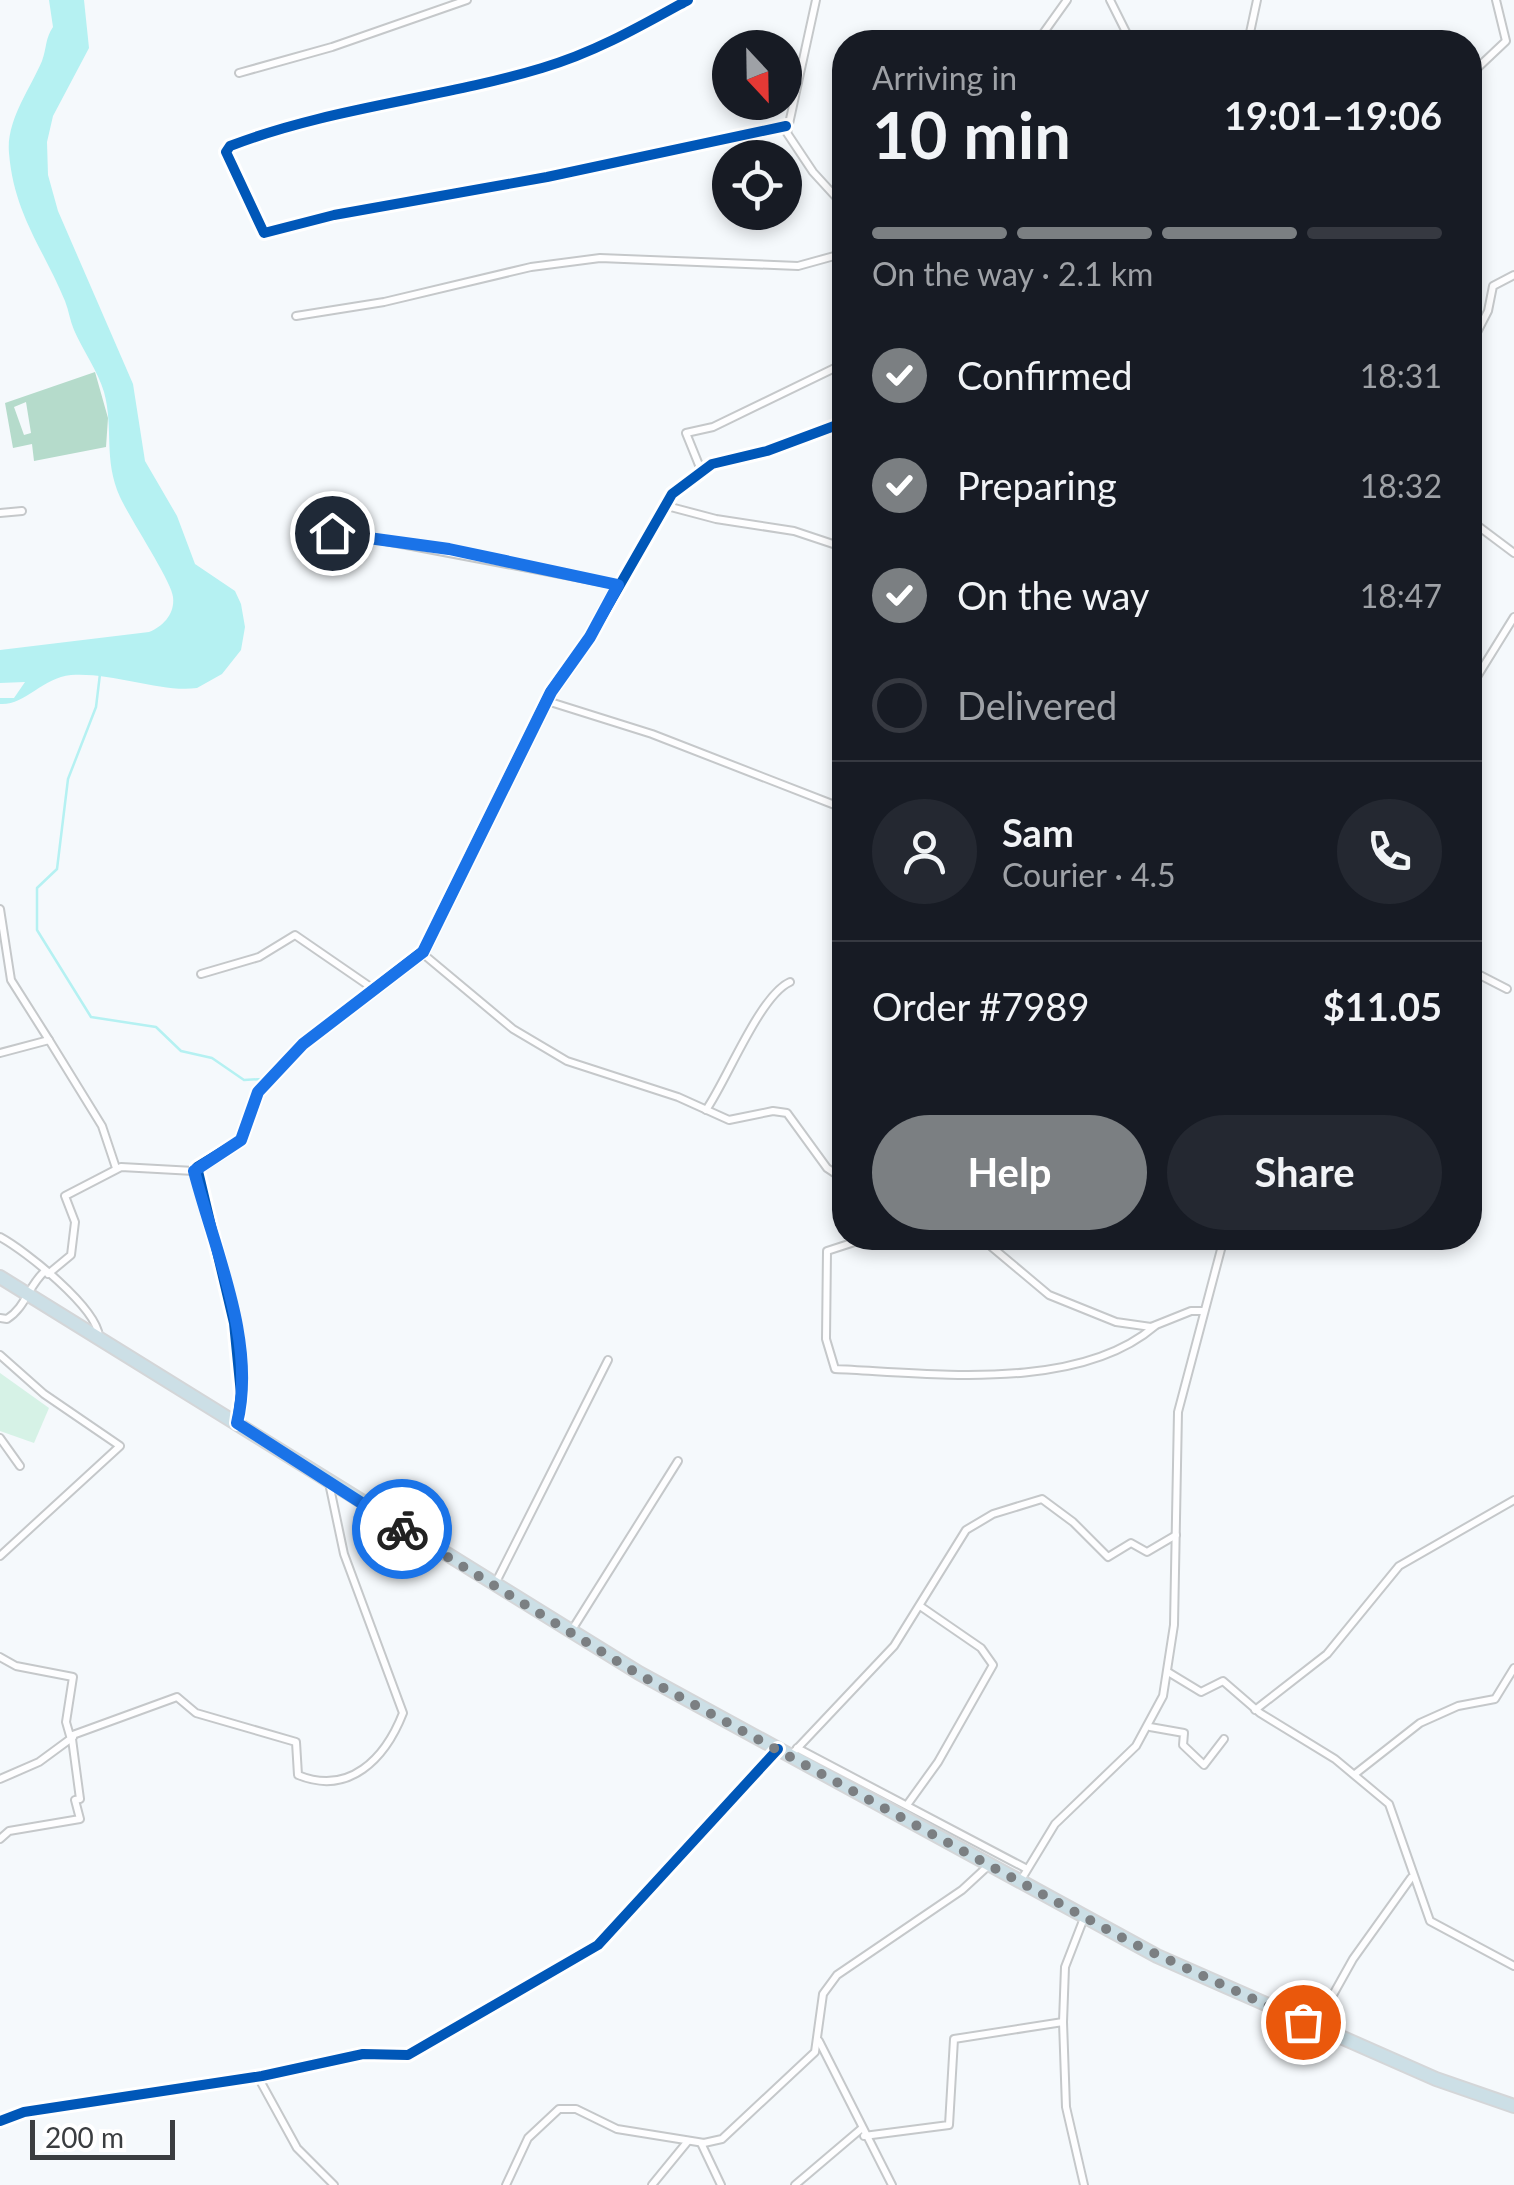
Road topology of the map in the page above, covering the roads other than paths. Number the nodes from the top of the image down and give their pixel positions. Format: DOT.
graph roads {
  1 [pos="466,0"];
  2 [pos="688,0"];
  3 [pos="816,0"];
  4 [pos="1067,0"];
  5 [pos="1110,0"];
  6 [pos="1257,0"];
  7 [pos="1496,0"];
  8 [pos="1045,30"];
  9 [pos="1126,30"];
  10 [pos="1251,30"];
  11 [pos="1482,64"];
  12 [pos="238,73"];
  13 [pos="786,126"];
  14 [pos="832,191"];
  15 [pos="832,257"];
  16 [pos="1514,275"];
  17 [pos="296,316"];
  18 [pos="1482,322"];
  19 [pos="832,369"];
  20 [pos="832,426"];
  21 [pos="700,470"];
  22 [pos="664,505"];
  23 [pos="22,510"];
  24 [pos="0,513"];
  25 [pos="301,525"];
  26 [pos="1482,529"];
  27 [pos="832,544"];
  28 [pos="1514,553"];
  29 [pos="618,585"];
  30 [pos="1514,616"];
  31 [pos="1482,668"];
  32 [pos="547,700"];
  33 [pos="832,804"];
  34 [pos="0,909"];
  35 [pos="422,953"];
  36 [pos="200,974"];
  37 [pos="1482,976"];
  38 [pos="790,982"];
  39 [pos="372,988"];
  40 [pos="1508,989"];
  41 [pos="49,1040"];
  42 [pos="0,1053"];
  43 [pos="706,1110"];
  44 [pos="116,1168"];
  45 [pos="194,1171"];
  46 [pos="832,1171"];
  47 [pos="1,1240"];
  48 [pos="832,1249"];
  49 [pos="995,1250"];
  50 [pos="1221,1250"];
  51 [pos="47,1273"];
  52 [pos="0,1278"];
  53 [pos="28,1292"];
  54 [pos="1204,1311"];
  55 [pos="0,1318"];
  56 [pos="1155,1326"];
  57 [pos="99,1336"];
  58 [pos="0,1355"];
  59 [pos="608,1360"];
  60 [pos="237,1423"];
  61 [pos="0,1438"];
  62 [pos="678,1461"];
  63 [pos="20,1466"];
  64 [pos="328,1481"];
  65 [pos="1514,1500"];
  66 [pos="1176,1535"];
  67 [pos="0,1556"];
  68 [pos="494,1587"];
  69 [pos="920,1606"];
  70 [pos="570,1634"];
  71 [pos="0,1657"];
  72 [pos="1514,1668"];
  73 [pos="1168,1672"];
  74 [pos="1255,1710"];
  75 [pos="1150,1727"];
  76 [pos="73,1737"];
  77 [pos="1224,1740"];
  78 [pos="788,1751"];
  79 [pos="1355,1774"];
  80 [pos="0,1779"];
  81 [pos="907,1805"];
  82 [pos="953,1837"];
  83 [pos="0,1839"];
  84 [pos="989,1865"];
  85 [pos="1024,1875"];
  86 [pos="1412,1876"];
  87 [pos="1085,1917"];
  88 [pos="1514,1966"];
  89 [pos="1063,2022"];
  90 [pos="1315,2027"];
  91 [pos="818,2040"];
  92 [pos="258,2077"];
  93 [pos="1514,2106"];
  94 [pos="0,2121"];
  95 [pos="862,2133"];
  96 [pos="688,2141"];
  97 [pos="702,2143"];
  98 [pos="334,2185"];
  99 [pos="506,2185"];
  100 [pos="652,2185"];
  101 [pos="721,2185"];
  102 [pos="795,2185"];
  103 [pos="892,2185"];
  104 [pos="1084,2185"];
  1 -- 12 [label="street"];
  2 -- 13 [label="street"];
  3 -- 13 [label="street"];
  4 -- 8 [label="street"];
  5 -- 9 [label="street"];
  6 -- 10 [label="street"];
  7 -- 11 [label="street"];
  13 -- 14 [label="street"];
  15 -- 17 [label="street"];
  16 -- 18 [label="street"];
  19 -- 21 [label="street"];
  20 -- 21 [label="street"];
  21 -- 22 [label="street"];
  22 -- 27 [label="street"];
  22 -- 29 [label="street"];
  23 -- 24 [label="street"];
  25 -- 29 [label="street"];
  26 -- 28 [label="street"];
  29 -- 32 [label="street"];
  30 -- 31 [label="street"];
  32 -- 33 [label="street"];
  32 -- 35 [label="street"];
  34 -- 41 [label="street"];
  35 -- 39 [label="street"];
  35 -- 43 [label="street"];
  36 -- 39 [label="street"];
  37 -- 40 [label="street"];
  38 -- 43 [label="street"];
  39 -- 45 [label="street"];
  41 -- 42 [label="street"];
  41 -- 44 [label="street"];
  43 -- 46 [label="street"];
  44 -- 45 [label="street"];
  44 -- 51 [label="street"];
  45 -- 60 [label="street"];
  47 -- 51 [label="street"];
  48 -- 56 [label="street"];
  49 -- 56 [label="street"];
  50 -- 54 [label="street"];
  51 -- 53 [label="street"];
  51 -- 57 [label="street"];
  52 -- 53 [label="highway"];
  53 -- 55 [label="street"];
  53 -- 57 [label="highway"];
  54 -- 56 [label="street"];
  54 -- 66 [label="street"];
  57 -- 60 [label="highway"];
  58 -- 67 [label="street"];
  59 -- 68 [label="street"];
  60 -- 64 [label="highway"];
  61 -- 63 [label="street"];
  62 -- 70 [label="street"];
  64 -- 68 [label="highway"];
  64 -- 76 [label="street"];
  65 -- 74 [label="street"];
  66 -- 69 [label="street"];
  66 -- 73 [label="street"];
  68 -- 70 [label="highway"];
  69 -- 78 [label="street"];
  69 -- 81 [label="street"];
  70 -- 78 [label="highway"];
  71 -- 76 [label="street"];
  72 -- 79 [label="street"];
  73 -- 74 [label="street"];
  73 -- 85 [label="street"];
  74 -- 79 [label="street"];
  75 -- 77 [label="street"];
  76 -- 80 [label="street"];
  76 -- 83 [label="street"];
  78 -- 81 [label="street"];
  78 -- 82 [label="highway"];
  78 -- 92 [label="street"];
  79 -- 86 [label="street"];
  81 -- 82 [label="street"];
  82 -- 84 [label="highway"];
  82 -- 85 [label="street"];
  84 -- 85 [label="highway"];
  84 -- 91 [label="street"];
  85 -- 87 [label="highway"];
  86 -- 88 [label="street"];
  86 -- 90 [label="street"];
  87 -- 89 [label="street"];
  87 -- 90 [label="highway"];
  89 -- 95 [label="street"];
  89 -- 104 [label="street"];
  90 -- 93 [label="highway"];
  91 -- 95 [label="street"];
  91 -- 97 [label="street"];
  92 -- 94 [label="street"];
  92 -- 98 [label="street"];
  95 -- 102 [label="street"];
  95 -- 103 [label="street"];
  96 -- 97 [label="street"];
  96 -- 99 [label="street"];
  96 -- 100 [label="street"];
  97 -- 101 [label="street"];
}
